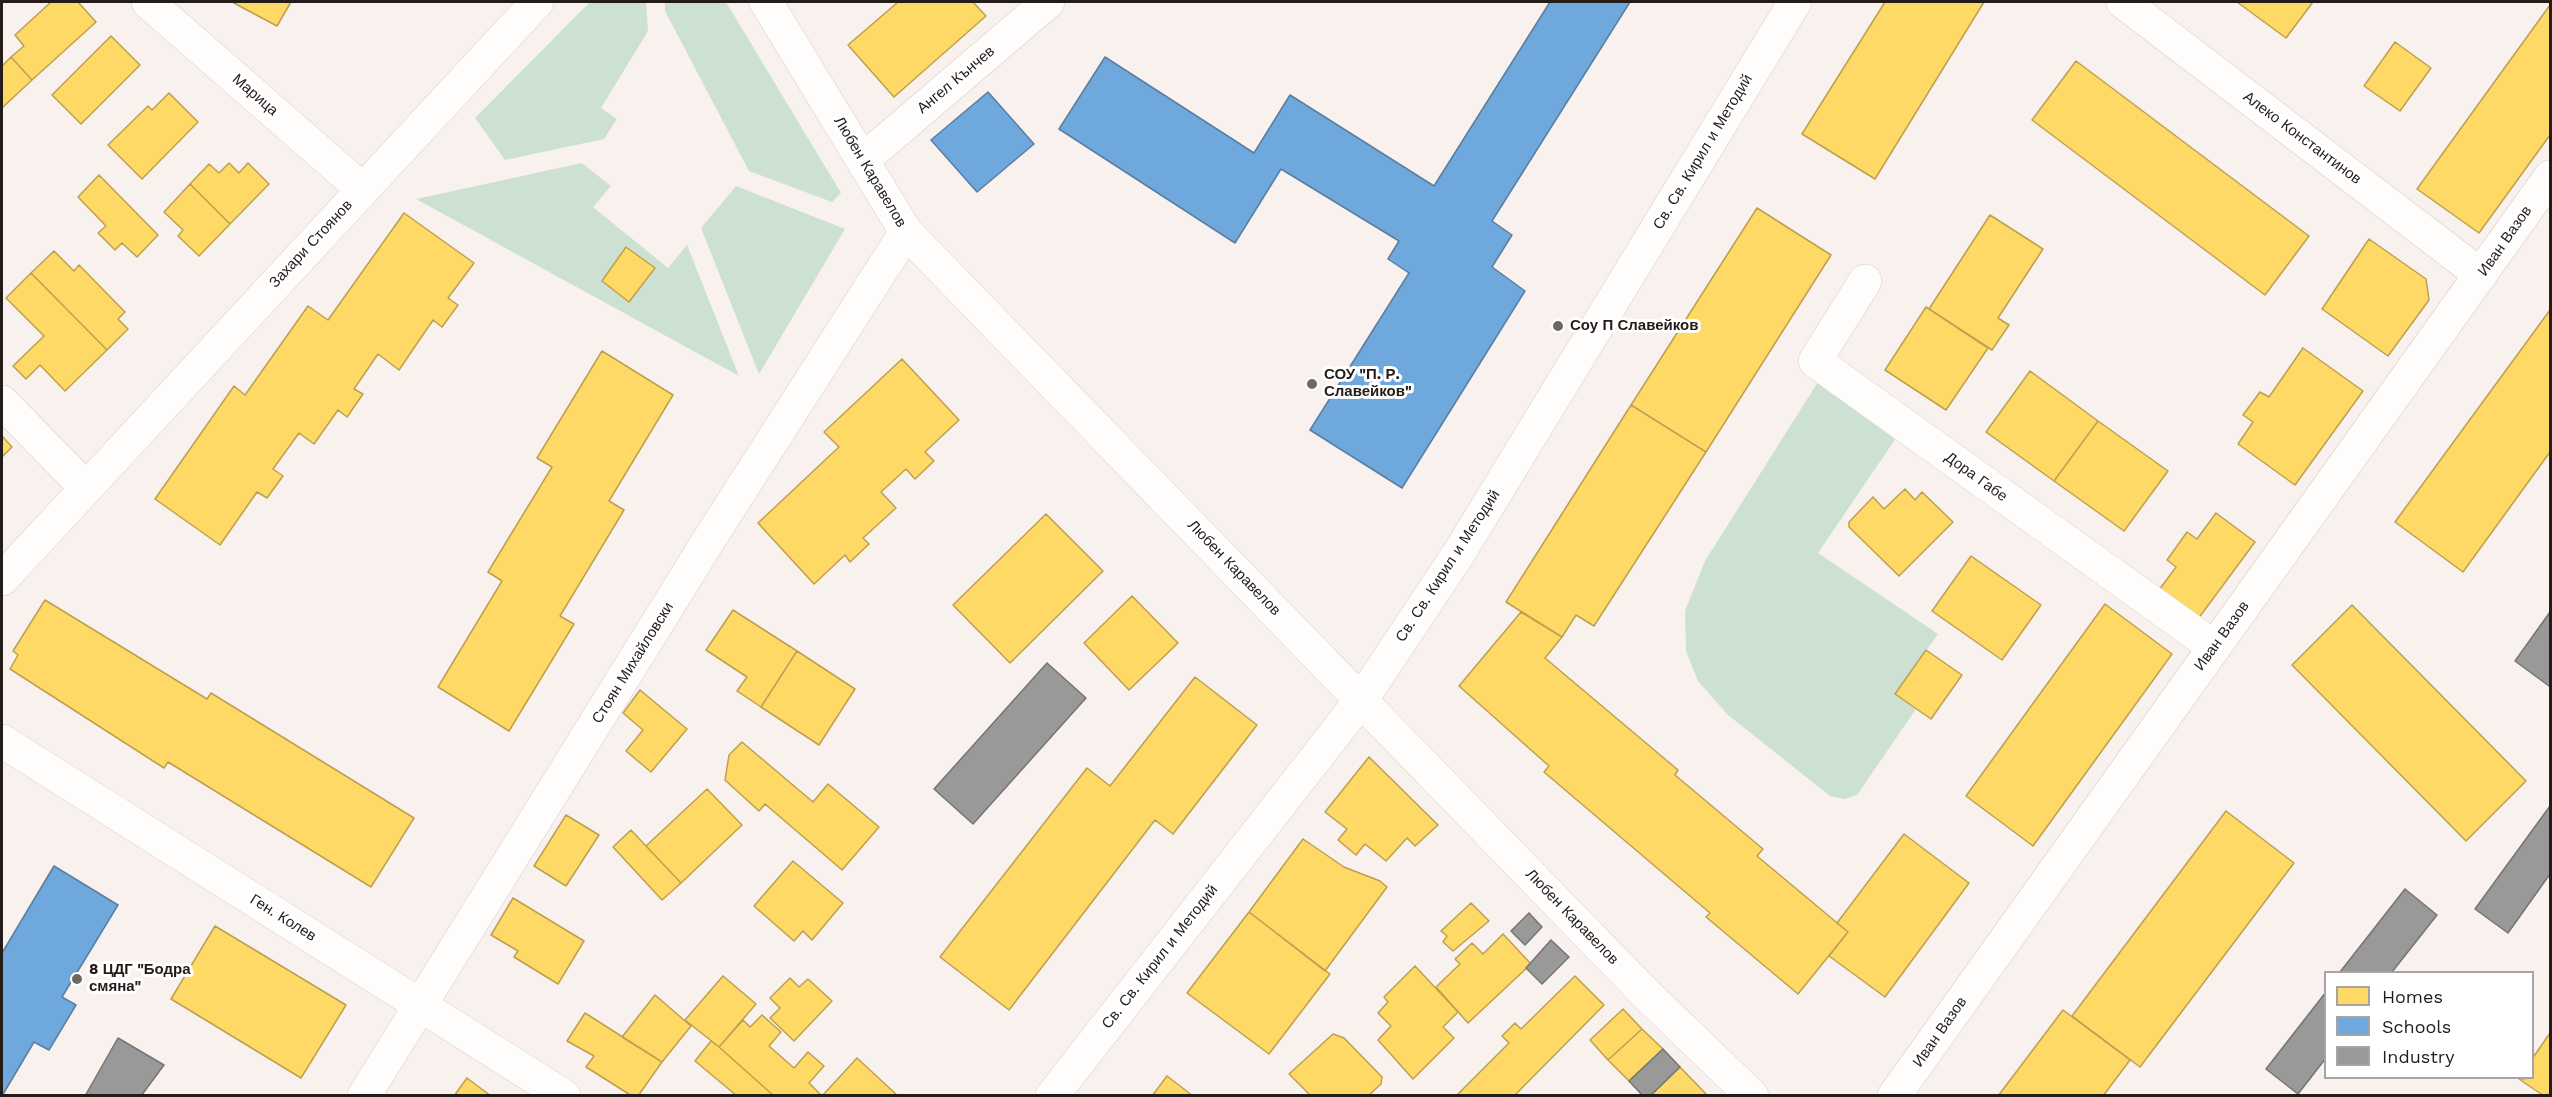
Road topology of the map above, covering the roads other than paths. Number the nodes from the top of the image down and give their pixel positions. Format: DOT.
graph roads {
  1 [pos="148,2"];
  2 [pos="537,2"];
  3 [pos="766,2"];
  4 [pos="1048,2"];
  5 [pos="1795,2"];
  6 [pos="2123,2"];
  7 [pos="864,159"];
  8 [pos="2550,177"];
  9 [pos="362,189"];
  10 [pos="906,232"];
  11 [pos="2481,275"];
  12 [pos="1865,281"];
  13 [pos="2,402"];
  14 [pos="86,488"];
  15 [pos="2,579"];
  16 [pos="2214,647"];
  17 [pos="1362,699"];
  18 [pos="2,741"];
  19 [pos="420,1004"];
  20 [pos="364,1095"];
  21 [pos="564,1095"];
  22 [pos="1052,1095"];
  23 [pos="1752,1095"];
  24 [pos="1894,1095"];
  1 -- 9 [label="street, Марица"];
  2 -- 9 [label="street, Захари Стоянов"];
  3 -- 7 [label="street, Любен Каравелов"];
  4 -- 7 [label="street, Ангел Кънчев"];
  5 -- 17 [label="street, Св. Св. Кирил и Методий"];
  6 -- 11 [label="street, Алеко Константинов"];
  7 -- 10 [label="street, Любен Каравелов"];
  8 -- 11 [label="street, Иван Вазов"];
  9 -- 14 [label="street, Захари Стоянов"];
  10 -- 17 [label="street, Любен Каравелов"];
  10 -- 19 [label="street, Стоян Михайловски"];
  11 -- 16 [label="street, Иван Вазов"];
  12 -- 16 [label="street, Дора Габе"];
  13 -- 14 [label="street"];
  14 -- 15 [label="street, Захари Стоянов"];
  16 -- 24 [label="street, Иван Вазов"];
  17 -- 22 [label="street, Св. Св. Кирил и Методий"];
  17 -- 23 [label="street, Любен Каравелов"];
  18 -- 19 [label="street, Ген. Колев"];
  19 -- 20 [label="street, Стоян Михайловски"];
  19 -- 21 [label="street, Ген. Колев"];
}
